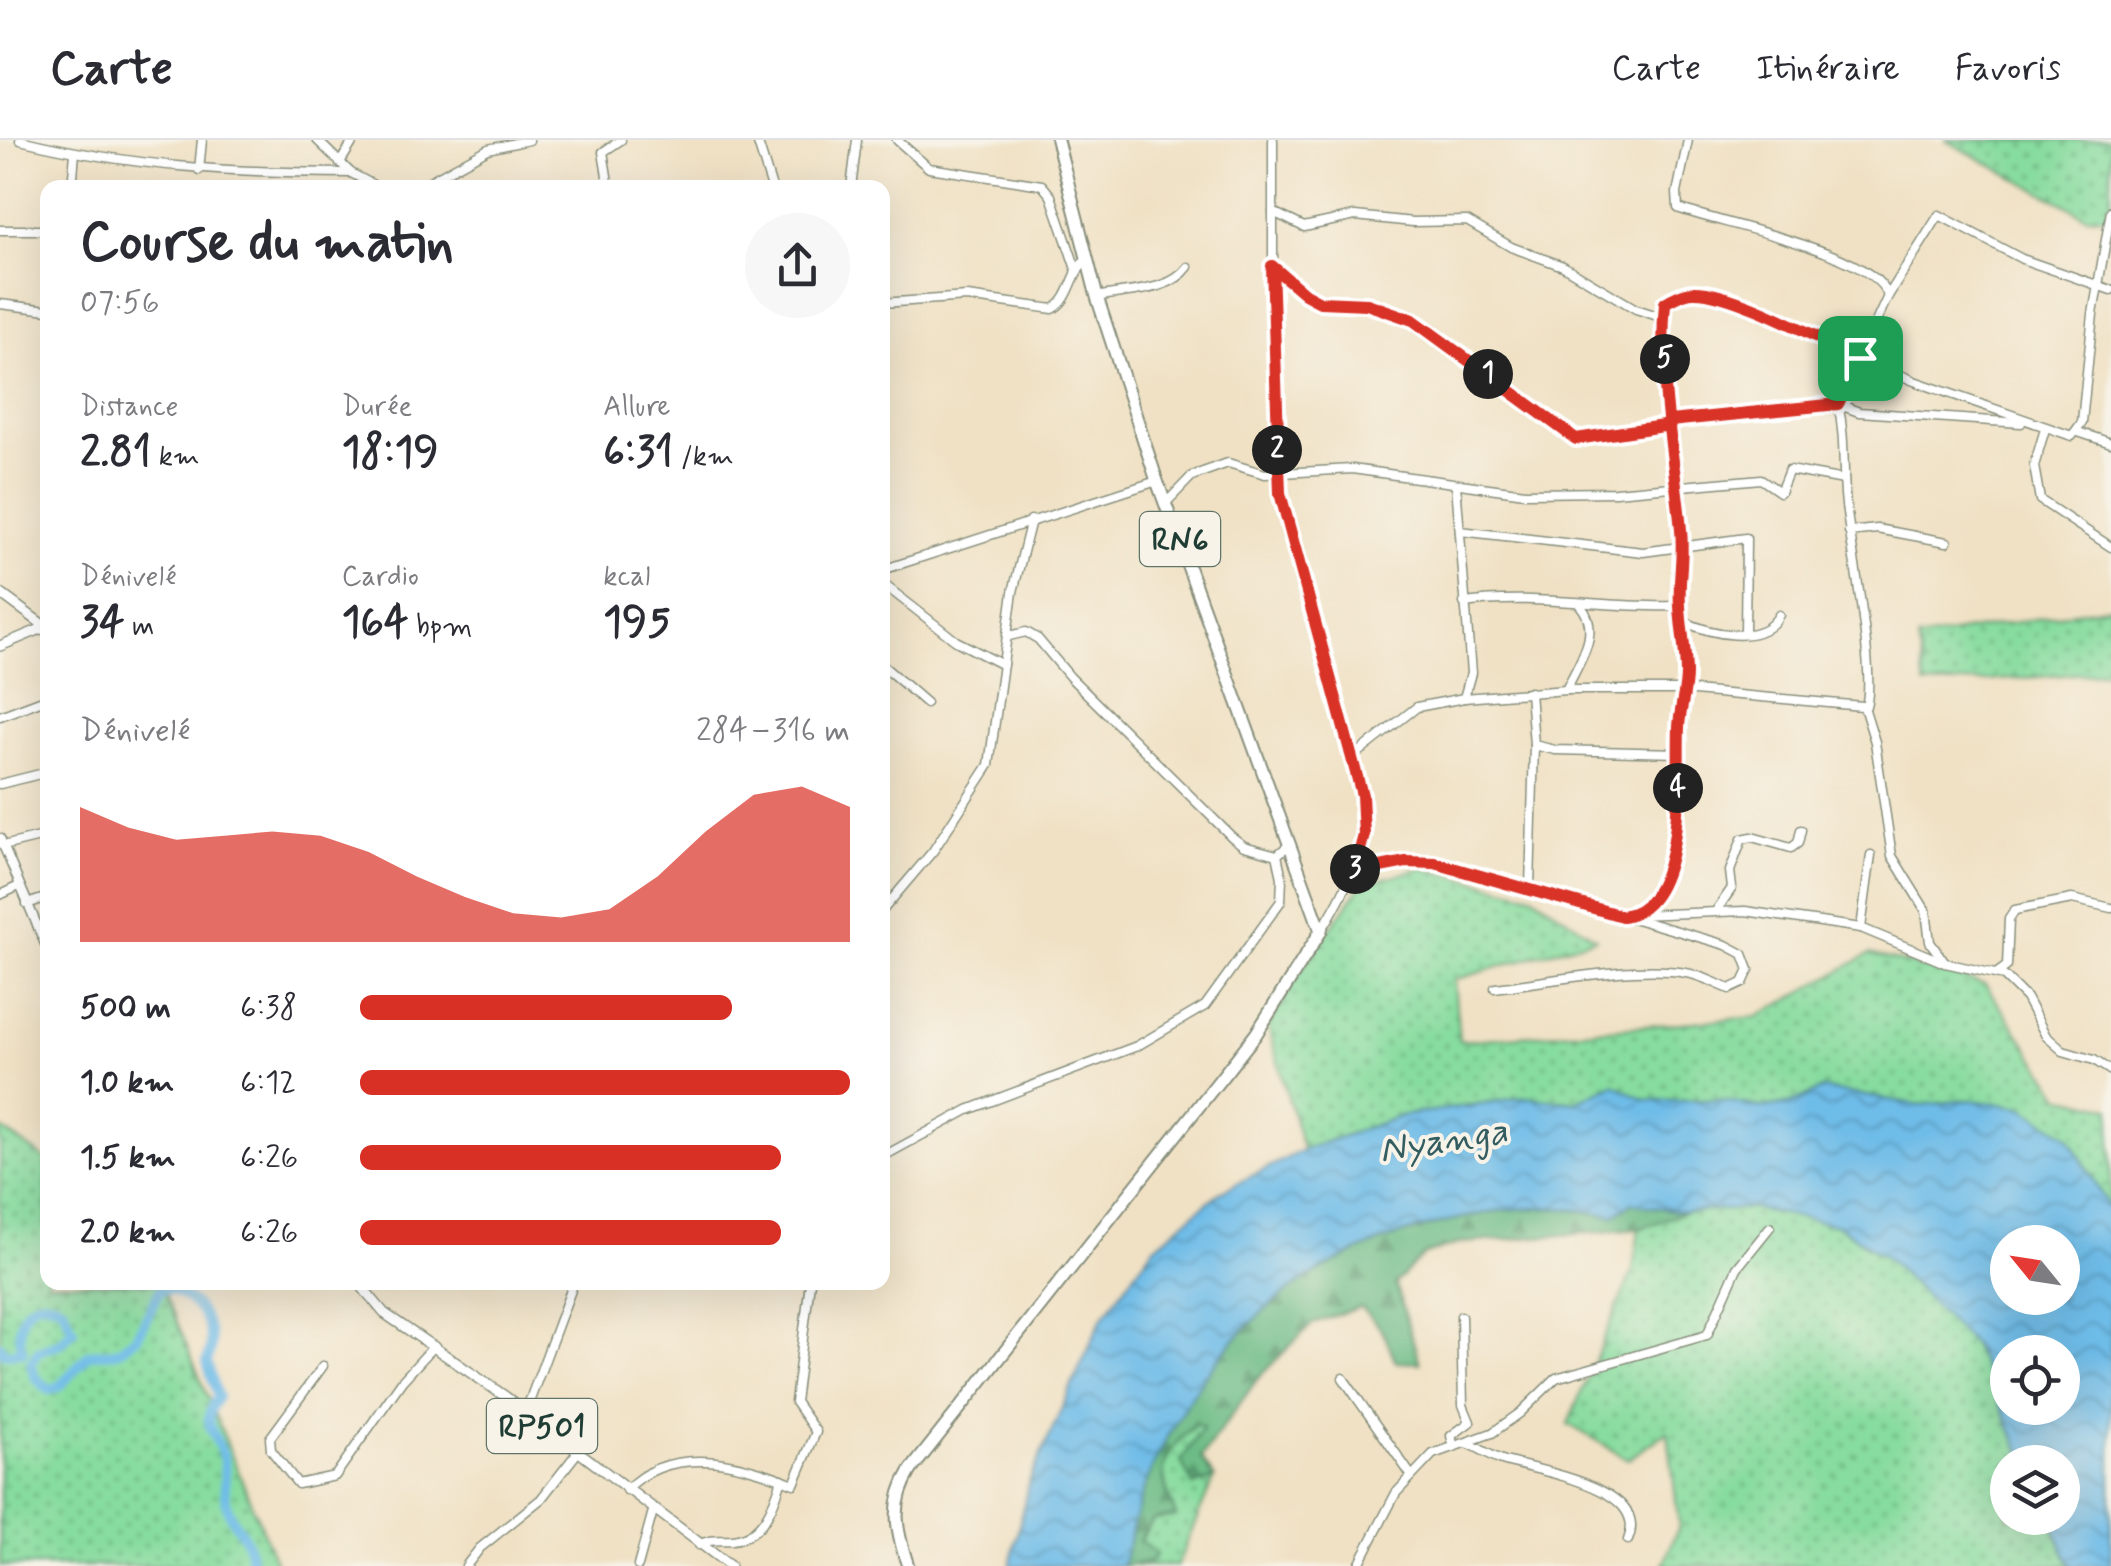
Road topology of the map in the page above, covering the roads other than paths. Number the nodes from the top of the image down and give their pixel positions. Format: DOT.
graph roads {
  1 [pos="20,140"];
  2 [pos="84,140"];
  3 [pos="202,140"];
  4 [pos="317,140"];
  5 [pos="354,140"];
  6 [pos="529,140"];
  7 [pos="621,140"];
  8 [pos="757,140"];
  9 [pos="857,140"];
  10 [pos="898,140"];
  11 [pos="1057,140"];
  12 [pos="1273,140"];
  13 [pos="1688,140"];
  14 [pos="78,154"];
  15 [pos="341,161"];
  16 [pos="199,170"];
  17 [pos="351,173"];
  18 [pos="73,180"];
  19 [pos="364,180"];
  20 [pos="432,180"];
  21 [pos="608,180"];
  22 [pos="770,180"];
  23 [pos="852,180"];
  24 [pos="2111,211"];
  25 [pos="1273,212"];
  26 [pos="0,230"];
  27 [pos="40,230"];
  28 [pos="1087,258"];
  29 [pos="1272,266"];
  30 [pos="1188,268"];
  31 [pos="1076,272"];
  32 [pos="2099,285"];
  33 [pos="2111,290"];
  34 [pos="1888,296"];
  35 [pos="1097,298"];
  36 [pos="1668,300"];
  37 [pos="890,302"];
  38 [pos="0,304"];
  39 [pos="40,309"];
  40 [pos="1650,312"];
  41 [pos="1664,318"];
  42 [pos="1860,358"];
  43 [pos="1838,404"];
  44 [pos="1670,423"];
  45 [pos="2027,423"];
  46 [pos="2045,430"];
  47 [pos="2078,432"];
  48 [pos="2111,443"];
  49 [pos="1278,474"];
  50 [pos="1844,480"];
  51 [pos="1158,481"];
  52 [pos="1456,484"];
  53 [pos="1675,484"];
  54 [pos="1166,503"];
  55 [pos="1031,520"];
  56 [pos="1460,532"];
  57 [pos="1849,532"];
  58 [pos="1682,533"];
  59 [pos="1947,542"];
  60 [pos="1693,546"];
  61 [pos="2111,547"];
  62 [pos="1682,549"];
  63 [pos="890,567"];
  64 [pos="890,589"];
  65 [pos="0,593"];
  66 [pos="1464,603"];
  67 [pos="1579,604"];
  68 [pos="1680,606"];
  69 [pos="1779,615"];
  70 [pos="40,621"];
  71 [pos="1682,621"];
  72 [pos="40,629"];
  73 [pos="1746,634"];
  74 [pos="1009,636"];
  75 [pos="0,646"];
  76 [pos="1003,665"];
  77 [pos="890,672"];
  78 [pos="1566,690"];
  79 [pos="1683,690"];
  80 [pos="1530,692"];
  81 [pos="1464,698"];
  82 [pos="40,701"];
  83 [pos="926,704"];
  84 [pos="1864,707"];
  85 [pos="0,716"];
  86 [pos="1534,745"];
  87 [pos="1679,753"];
  88 [pos="1354,758"];
  89 [pos="40,774"];
  90 [pos="0,784"];
  91 [pos="1801,830"];
  92 [pos="40,836"];
  93 [pos="1,843"];
  94 [pos="1289,845"];
  95 [pos="1277,855"];
  96 [pos="1871,855"];
  97 [pos="1354,872"];
  98 [pos="19,886"];
  99 [pos="1530,888"];
  100 [pos="0,896"];
  101 [pos="40,900"];
  102 [pos="890,901"];
  103 [pos="26,904"];
  104 [pos="2111,908"];
  105 [pos="1634,914"];
  106 [pos="1713,914"];
  107 [pos="1622,916"];
  108 [pos="1861,928"];
  109 [pos="1320,931"];
  110 [pos="40,933"];
  111 [pos="1944,963"];
  112 [pos="1996,974"];
  113 [pos="1495,988"];
  114 [pos="2111,1071"];
  115 [pos="890,1153"];
  116 [pos="1770,1227"];
  117 [pos="365,1290"];
  118 [pos="571,1290"];
  119 [pos="809,1290"];
  120 [pos="1461,1316"];
  121 [pos="434,1346"];
  122 [pos="323,1366"];
  123 [pos="1343,1378"];
  124 [pos="525,1413"];
  125 [pos="1466,1443"];
  126 [pos="1454,1447"];
  127 [pos="577,1453"];
  128 [pos="1411,1475"];
  129 [pos="782,1479"];
  130 [pos="626,1490"];
  131 [pos="653,1511"];
  132 [pos="1628,1540"];
  133 [pos="700,1545"];
  134 [pos="719,1562"];
  135 [pos="466,1566"];
  136 [pos="638,1566"];
  137 [pos="730,1566"];
  138 [pos="908,1566"];
  139 [pos="1358,1566"];
  1 -- 14 [label="street"];
  2 -- 14 [label="street"];
  3 -- 16 [label="street"];
  4 -- 15 [label="street"];
  5 -- 15 [label="street"];
  6 -- 20 [label="street"];
  7 -- 21 [label="street"];
  8 -- 22 [label="street"];
  9 -- 23 [label="street"];
  10 -- 31 [label="street"];
  11 -- 28 [label="highway, RN6"];
  12 -- 25 [label="street"];
  13 -- 34 [label="street"];
  14 -- 16 [label="street"];
  14 -- 18 [label="street"];
  15 -- 17 [label="street"];
  16 -- 17 [label="street"];
  17 -- 19 [label="street"];
  24 -- 32 [label="street"];
  25 -- 29 [label="street"];
  25 -- 40 [label="street"];
  26 -- 27 [label="street"];
  28 -- 31 [label="street"];
  28 -- 35 [label="highway, RN6"];
  29 -- 44 [label="street"];
  29 -- 49 [label="street"];
  30 -- 35 [label="street"];
  31 -- 37 [label="street"];
  32 -- 33 [label="street"];
  32 -- 34 [label="street"];
  32 -- 47 [label="street"];
  34 -- 42 [label="street"];
  35 -- 51 [label="highway, RN6"];
  36 -- 40 [label="street"];
  36 -- 41 [label="street"];
  36 -- 42 [label="street"];
  38 -- 39 [label="street"];
  40 -- 41 [label="street"];
  41 -- 44 [label="street"];
  42 -- 43 [label="street"];
  42 -- 45 [label="street"];
  43 -- 44 [label="street"];
  43 -- 45 [label="street"];
  43 -- 50 [label="street"];
  44 -- 53 [label="street"];
  45 -- 46 [label="street"];
  46 -- 47 [label="street"];
  46 -- 61 [label="street"];
  47 -- 48 [label="street"];
  49 -- 52 [label="street"];
  49 -- 54 [label="street"];
  49 -- 88 [label="street"];
  50 -- 53 [label="street"];
  50 -- 57 [label="street"];
  51 -- 54 [label="highway, RN6"];
  51 -- 55 [label="street"];
  52 -- 53 [label="street"];
  52 -- 56 [label="street"];
  53 -- 58 [label="street"];
  54 -- 94 [label="highway, RN6"];
  55 -- 63 [label="street"];
  55 -- 74 [label="street"];
  56 -- 62 [label="street"];
  56 -- 66 [label="street"];
  57 -- 59 [label="street"];
  57 -- 84 [label="street"];
  58 -- 60 [label="street"];
  58 -- 62 [label="street"];
  60 -- 62 [label="street"];
  60 -- 73 [label="street"];
  62 -- 68 [label="street"];
  64 -- 76 [label="street"];
  65 -- 70 [label="main road"];
  66 -- 67 [label="street"];
  66 -- 81 [label="street"];
  67 -- 68 [label="street"];
  67 -- 78 [label="street"];
  68 -- 71 [label="street"];
  69 -- 73 [label="street"];
  71 -- 73 [label="street"];
  71 -- 79 [label="street"];
  72 -- 75 [label="main road"];
  74 -- 76 [label="street"];
  74 -- 95 [label="street"];
  76 -- 102 [label="street"];
  77 -- 83 [label="street"];
  78 -- 79 [label="street"];
  78 -- 80 [label="street"];
  79 -- 84 [label="street"];
  79 -- 87 [label="street"];
  80 -- 81 [label="street"];
  80 -- 86 [label="street"];
  81 -- 88 [label="street"];
  82 -- 85 [label="street"];
  84 -- 111 [label="street"];
  86 -- 87 [label="street"];
  86 -- 99 [label="street"];
  87 -- 105 [label="street"];
  88 -- 97 [label="street"];
  89 -- 90 [label="street"];
  91 -- 106 [label="street"];
  92 -- 93 [label="street"];
  93 -- 98 [label="street"];
  94 -- 95 [label="street"];
  94 -- 109 [label="highway, RN6"];
  95 -- 115 [label="street"];
  96 -- 108 [label="street"];
  97 -- 99 [label="street"];
  97 -- 109 [label="street"];
  98 -- 100 [label="street"];
  98 -- 103 [label="street"];
  99 -- 107 [label="street"];
  101 -- 103 [label="street"];
  103 -- 110 [label="street"];
  104 -- 112 [label="street"];
  105 -- 106 [label="street"];
  105 -- 107 [label="street"];
  106 -- 108 [label="street"];
  107 -- 113 [label="street"];
  108 -- 111 [label="street"];
  109 -- 138 [label="highway"];
  111 -- 112 [label="street"];
  112 -- 114 [label="street"];
  116 -- 125 [label="street"];
  117 -- 121 [label="main road, RP501"];
  118 -- 124 [label="street"];
  119 -- 129 [label="street"];
  120 -- 126 [label="street"];
  121 -- 122 [label="street"];
  121 -- 124 [label="main road, RP501"];
  123 -- 128 [label="street"];
  124 -- 127 [label="main road, RP501"];
  125 -- 126 [label="street"];
  125 -- 132 [label="street"];
  126 -- 128 [label="street"];
  127 -- 130 [label="main road, RP501"];
  127 -- 135 [label="street"];
  128 -- 139 [label="street"];
  129 -- 130 [label="street"];
  129 -- 133 [label="street"];
  130 -- 131 [label="main road, RP501"];
  131 -- 133 [label="main road, RP501"];
  131 -- 136 [label="street"];
  133 -- 134 [label="main road, RP501"];
  134 -- 137 [label="main road, RP501"];
}
